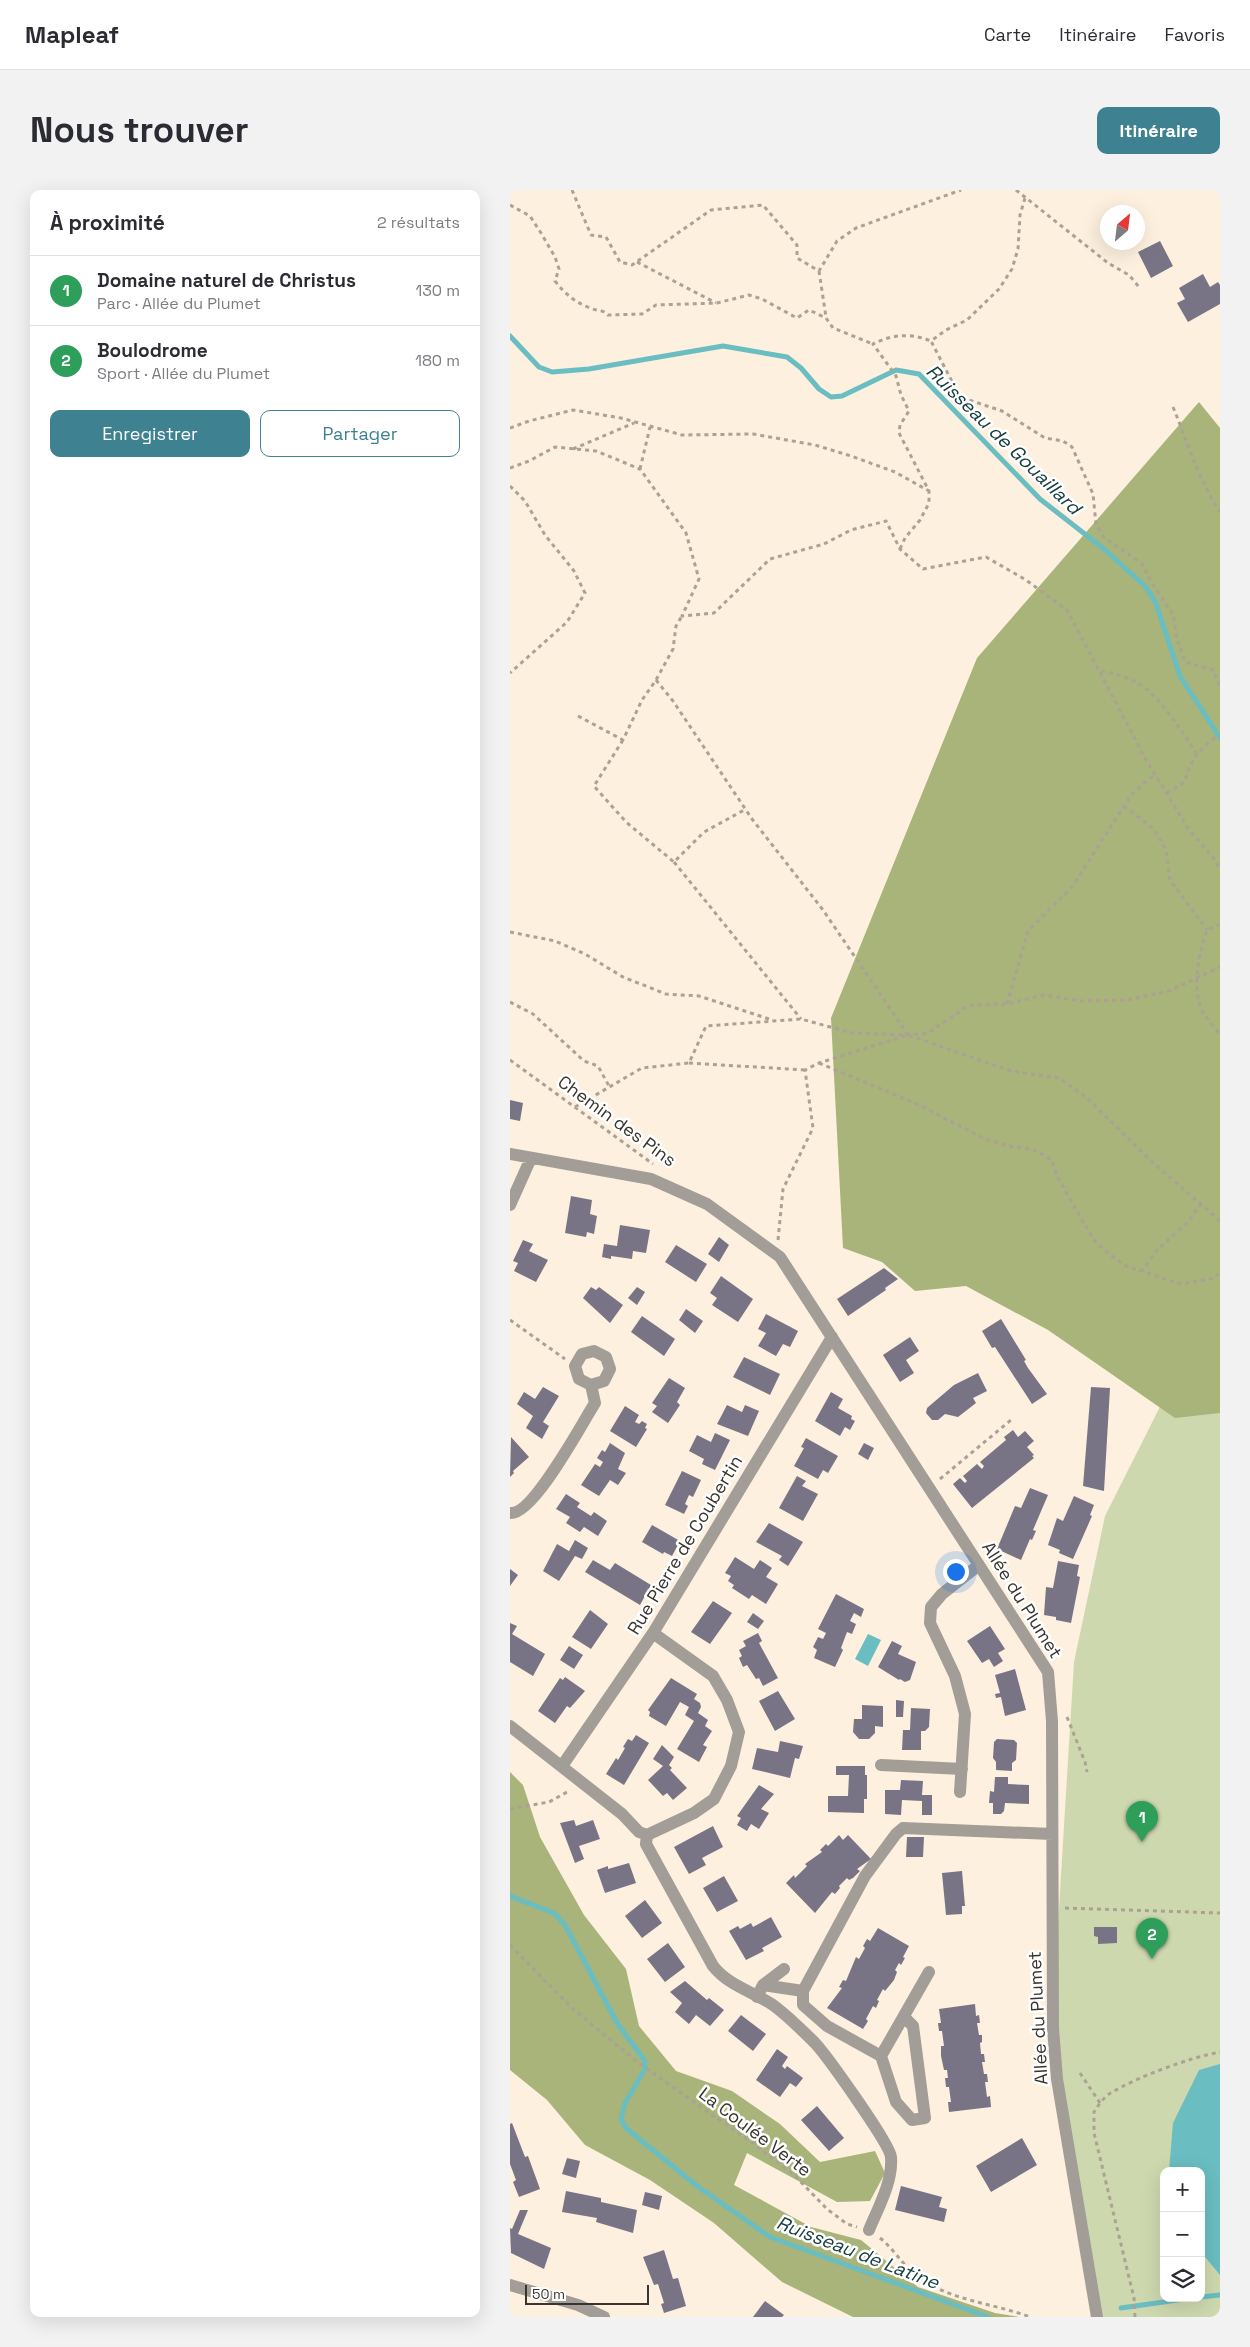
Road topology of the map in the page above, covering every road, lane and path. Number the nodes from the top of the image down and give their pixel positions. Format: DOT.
graph roads {
  1 [pos="572,190"];
  2 [pos="961,190"];
  3 [pos="1016,190"];
  4 [pos="1025,198"];
  5 [pos="510,205"];
  6 [pos="637,262"];
  7 [pos="819,271"];
  8 [pos="1139,287"];
  9 [pos="717,303"];
  10 [pos="826,318"];
  11 [pos="931,341"];
  12 [pos="873,344"];
  13 [pos="1173,407"];
  14 [pos="635,422"];
  15 [pos="650,427"];
  16 [pos="510,428"];
  17 [pos="572,449"];
  18 [pos="510,468"];
  19 [pos="640,469"];
  20 [pos="510,486"];
  21 [pos="930,492"];
  22 [pos="1220,512"];
  23 [pos="900,549"];
  24 [pos="682,616"];
  25 [pos="1100,671"];
  26 [pos="510,673"];
  27 [pos="656,680"];
  28 [pos="1220,686"];
  29 [pos="578,716"];
  30 [pos="1220,736"];
  31 [pos="623,740"];
  32 [pos="1198,756"];
  33 [pos="1155,774"];
  34 [pos="1167,793"];
  35 [pos="1124,806"];
  36 [pos="746,809"];
  37 [pos="674,862"];
  38 [pos="1220,870"];
  39 [pos="1220,924"];
  40 [pos="1207,930"];
  41 [pos="510,932"];
  42 [pos="1220,967"];
  43 [pos="1197,978"];
  44 [pos="510,1002"];
  45 [pos="1006,1004"];
  46 [pos="801,1019"];
  47 [pos="773,1021"];
  48 [pos="908,1035"];
  49 [pos="1220,1035"];
  50 [pos="510,1060"];
  51 [pos="689,1063"];
  52 [pos="819,1063"];
  53 [pos="805,1070"];
  54 [pos="609,1086"];
  55 [pos="575,1107"];
  56 [pos="510,1154"];
  57 [pos="531,1158"];
  58 [pos="661,1170"];
  59 [pos="1201,1204"];
  60 [pos="510,1205"];
  61 [pos="1220,1221"];
  62 [pos="776,1255"];
  63 [pos="1141,1272"];
  64 [pos="1220,1272"];
  65 [pos="510,1320"];
  66 [pos="832,1337"];
  67 [pos="575,1366"];
  68 [pos="591,1385"];
  69 [pos="1011,1420"];
  70 [pos="941,1478"];
  71 [pos="510,1513"];
  72 [pos="979,1565"];
  73 [pos="653,1633"];
  74 [pos="1067,1716"];
  75 [pos="510,1726"];
  76 [pos="882,1765"];
  77 [pos="562,1766"];
  78 [pos="962,1769"];
  79 [pos="1087,1772"];
  80 [pos="583,1783"];
  81 [pos="960,1792"];
  82 [pos="510,1809"];
  83 [pos="647,1834"];
  84 [pos="1052,1834"];
  85 [pos="1052,1908"];
  86 [pos="1220,1913"];
  87 [pos="510,1945"];
  88 [pos="784,1968"];
  89 [pos="929,1972"];
  90 [pos="763,1985"];
  91 [pos="803,1991"];
  92 [pos="757,1997"];
  93 [pos="904,2017"];
  94 [pos="1220,2052"];
  95 [pos="881,2056"];
  96 [pos="1080,2073"];
  97 [pos="1100,2104"];
  98 [pos="869,2230"];
  99 [pos="510,2284"];
  100 [pos="1135,2316"];
  101 [pos="604,2317"];
  102 [pos="1030,2317"];
  103 [pos="1097,2317"];
  1 -- 6 [label="path"];
  2 -- 7 [label="path"];
  3 -- 4 [label="path"];
  4 -- 8 [label="path"];
  4 -- 11 [label="path"];
  5 -- 9 [label="path"];
  6 -- 7 [label="path"];
  6 -- 9 [label="path"];
  7 -- 10 [label="path"];
  9 -- 10 [label="path"];
  10 -- 12 [label="path"];
  11 -- 12 [label="path"];
  11 -- 28 [label="path"];
  12 -- 21 [label="path"];
  13 -- 22 [label="path"];
  14 -- 15 [label="path"];
  14 -- 16 [label="path"];
  14 -- 17 [label="path"];
  15 -- 19 [label="path"];
  15 -- 21 [label="path"];
  17 -- 18 [label="path"];
  17 -- 19 [label="path"];
  19 -- 24 [label="path"];
  20 -- 26 [label="path"];
  21 -- 23 [label="path"];
  23 -- 24 [label="path"];
  23 -- 25 [label="path"];
  24 -- 27 [label="path"];
  25 -- 32 [label="path"];
  25 -- 33 [label="path"];
  27 -- 31 [label="path"];
  27 -- 36 [label="path"];
  29 -- 31 [label="path"];
  30 -- 32 [label="path"];
  31 -- 37 [label="path"];
  32 -- 34 [label="path"];
  33 -- 34 [label="path"];
  33 -- 35 [label="path"];
  34 -- 38 [label="path"];
  35 -- 40 [label="path"];
  35 -- 45 [label="path"];
  36 -- 37 [label="path"];
  36 -- 48 [label="path"];
  37 -- 46 [label="path"];
  39 -- 40 [label="path"];
  40 -- 43 [label="path"];
  41 -- 47 [label="path"];
  42 -- 43 [label="path"];
  43 -- 45 [label="path"];
  43 -- 49 [label="path"];
  44 -- 54 [label="path"];
  45 -- 48 [label="path"];
  46 -- 47 [label="path"];
  46 -- 48 [label="path"];
  47 -- 51 [label="path"];
  48 -- 52 [label="path"];
  48 -- 59 [label="path"];
  50 -- 55 [label="path, Chemin des Pins"];
  51 -- 53 [label="path"];
  51 -- 54 [label="path"];
  52 -- 53 [label="path"];
  52 -- 63 [label="path"];
  53 -- 62 [label="path"];
  54 -- 55 [label="path"];
  55 -- 58 [label="path, Chemin des Pins"];
  56 -- 57 [label="street, Allée du Plumet"];
  57 -- 60 [label="street"];
  57 -- 62 [label="street, Allée du Plumet"];
  59 -- 61 [label="path"];
  59 -- 63 [label="path"];
  62 -- 66 [label="street, Allée du Plumet"];
  63 -- 64 [label="path"];
  65 -- 67 [label="path"];
  66 -- 72 [label="street, Allée du Plumet"];
  66 -- 73 [label="street, Rue Pierre de Coubertin"];
  67 -- 68 [label="street"];
  67 -- 68 [label="street"];
  68 -- 71 [label="street"];
  69 -- 70 [label="path"];
  72 -- 78 [label="street"];
  72 -- 84 [label="street, Allée du Plumet"];
  73 -- 77 [label="street, Rue Pierre de Coubertin"];
  73 -- 83 [label="street"];
  74 -- 79 [label="path"];
  75 -- 77 [label="street"];
  76 -- 78 [label="street"];
  77 -- 80 [label="street"];
  78 -- 81 [label="street"];
  80 -- 82 [label="path"];
  80 -- 83 [label="street"];
  83 -- 92 [label="street"];
  84 -- 85 [label="street, Allée du Plumet"];
  84 -- 91 [label="street"];
  85 -- 86 [label="path"];
  85 -- 103 [label="street, Allée du Plumet"];
  87 -- 98 [label="path, La Coulée Verte"];
  88 -- 90 [label="street"];
  89 -- 93 [label="street"];
  90 -- 91 [label="street"];
  90 -- 92 [label="street"];
  91 -- 95 [label="street"];
  92 -- 98 [label="street"];
  93 -- 95 [label="street"];
  93 -- 95 [label="street"];
  94 -- 97 [label="path"];
  96 -- 97 [label="path"];
  97 -- 100 [label="path"];
  98 -- 102 [label="path, La Coulée Verte"];
  99 -- 101 [label="street"];
}
